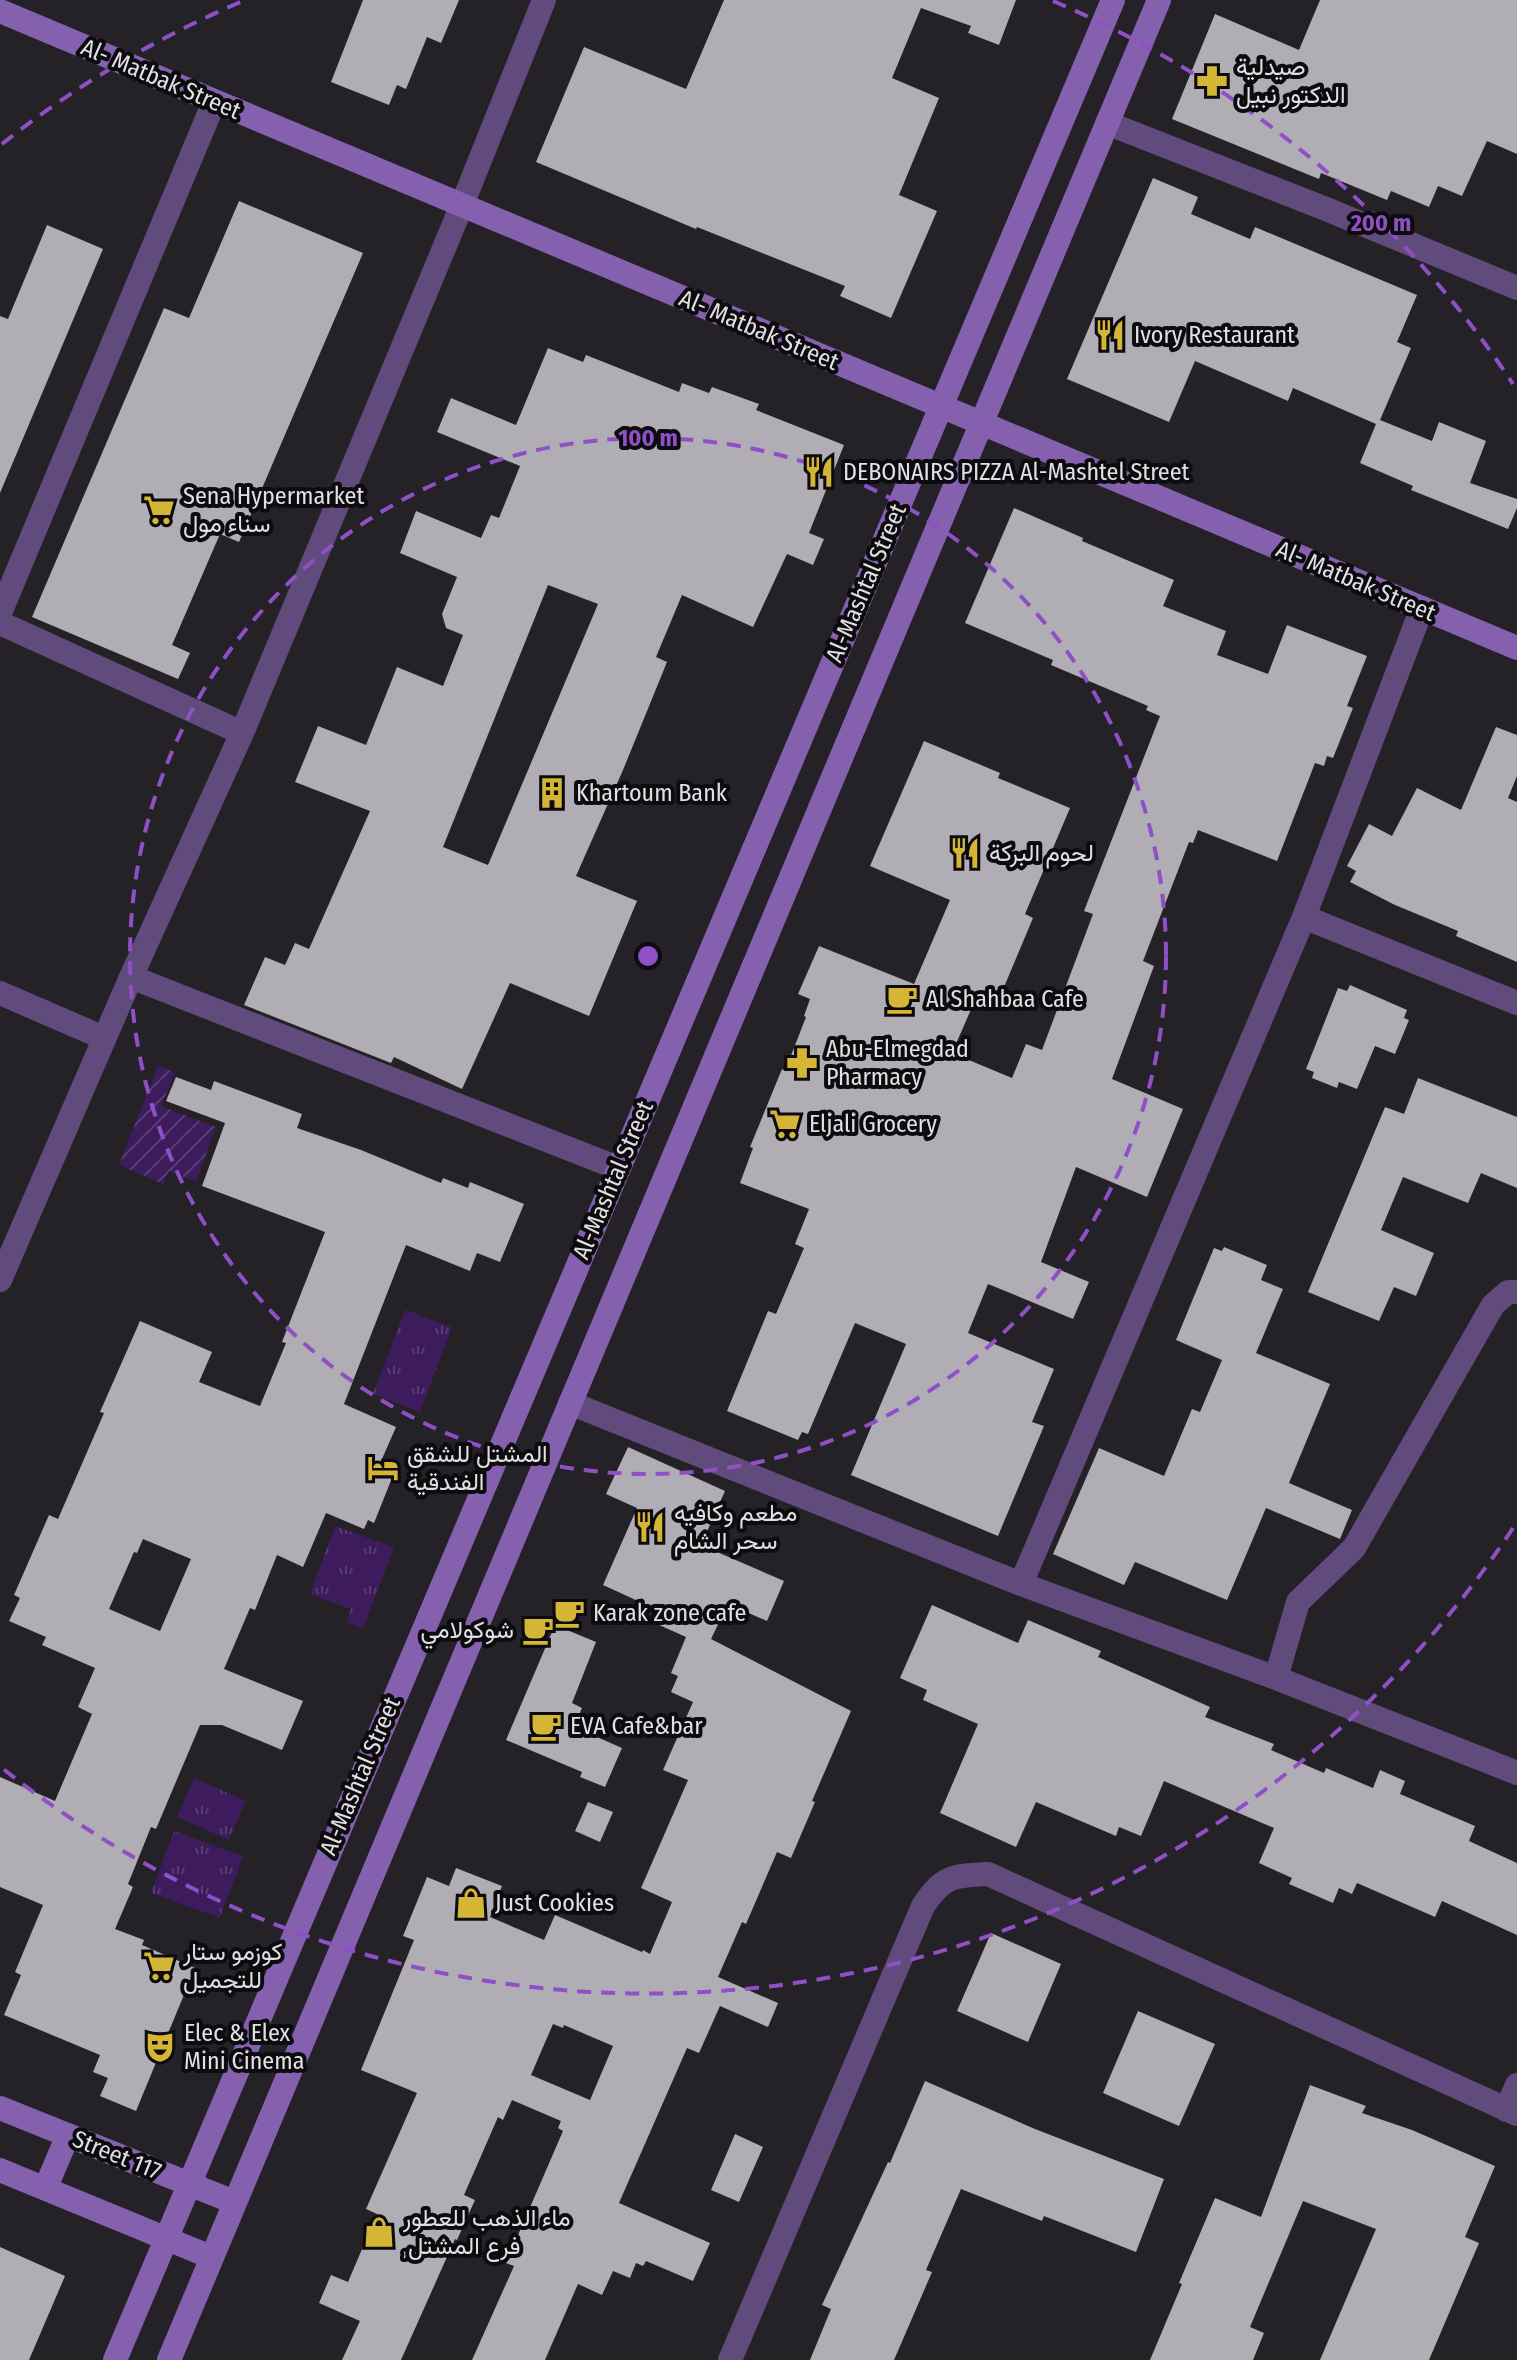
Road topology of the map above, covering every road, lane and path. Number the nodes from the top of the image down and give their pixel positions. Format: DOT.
graph roads {
  1 [pos="544,0"];
  2 [pos="1113,0"];
  3 [pos="1159,0"];
  4 [pos="0,11"];
  5 [pos="214,102"];
  6 [pos="1107,123"];
  7 [pos="462,205"];
  8 [pos="1517,288"];
  9 [pos="941,406"];
  10 [pos="981,424"];
  11 [pos="1422,608"];
  12 [pos="0,613"];
  13 [pos="0,623"];
  14 [pos="1517,648"];
  15 [pos="242,733"];
  16 [pos="1304,917"];
  17 [pos="131,977"];
  18 [pos="0,993"];
  19 [pos="1517,1003"];
  20 [pos="104,1038"];
  21 [pos="618,1168"];
  22 [pos="0,1280"];
  23 [pos="1517,1292"];
  24 [pos="570,1403"];
  25 [pos="1021,1584"];
  26 [pos="1276,1678"];
  27 [pos="1517,1773"];
  28 [pos="1517,2085"];
  29 [pos="0,2108"];
  30 [pos="1512,2112"];
  31 [pos="68,2135"];
  32 [pos="0,2170"];
  33 [pos="188,2183"];
  34 [pos="46,2187"];
  35 [pos="234,2202"];
  36 [pos="166,2238"];
  37 [pos="211,2257"];
  38 [pos="115,2360"];
  39 [pos="169,2360"];
  40 [pos="730,2360"];
  1 -- 7 [label="street"];
  2 -- 9 [label="main road, Al-Mashtal Street"];
  3 -- 6 [label="main road, Al-Mashtal Street"];
  4 -- 5 [label="main road, Al- Matbak Street"];
  5 -- 7 [label="main road, Al- Matbak Street"];
  5 -- 12 [label="street"];
  6 -- 8 [label="street"];
  6 -- 10 [label="main road, Al-Mashtal Street"];
  7 -- 9 [label="main road, Al- Matbak Street"];
  7 -- 15 [label="street"];
  9 -- 10 [label="main road, Al- Matbak Street"];
  9 -- 21 [label="main road, Al-Mashtal Street"];
  10 -- 11 [label="main road, Al- Matbak Street"];
  10 -- 24 [label="main road, Al-Mashtal Street"];
  11 -- 14 [label="main road, Al- Matbak Street"];
  11 -- 16 [label="street"];
  13 -- 15 [label="street"];
  15 -- 17 [label="street"];
  16 -- 19 [label="street"];
  16 -- 25 [label="street"];
  17 -- 20 [label="street"];
  17 -- 21 [label="street"];
  18 -- 20 [label="street"];
  20 -- 22 [label="street"];
  21 -- 33 [label="main road, Al-Mashtal Street"];
  23 -- 26 [label="street"];
  24 -- 25 [label="street"];
  24 -- 35 [label="main road, Al-Mashtal Street"];
  25 -- 26 [label="street"];
  26 -- 27 [label="street"];
  28 -- 30 [label="street"];
  29 -- 31 [label="main road, Street 117"];
  30 -- 40 [label="street"];
  31 -- 33 [label="main road, Street 117"];
  31 -- 34 [label="main road"];
  32 -- 34 [label="main road"];
  33 -- 35 [label="main road, Street 117"];
  33 -- 36 [label="main road, Al-Mashtal Street"];
  34 -- 36 [label="main road"];
  35 -- 37 [label="main road, Al-Mashtal Street"];
  36 -- 37 [label="main road"];
  36 -- 38 [label="main road, Al-Mashtal Street"];
  37 -- 39 [label="main road, Al-Mashtal Street"];
}
